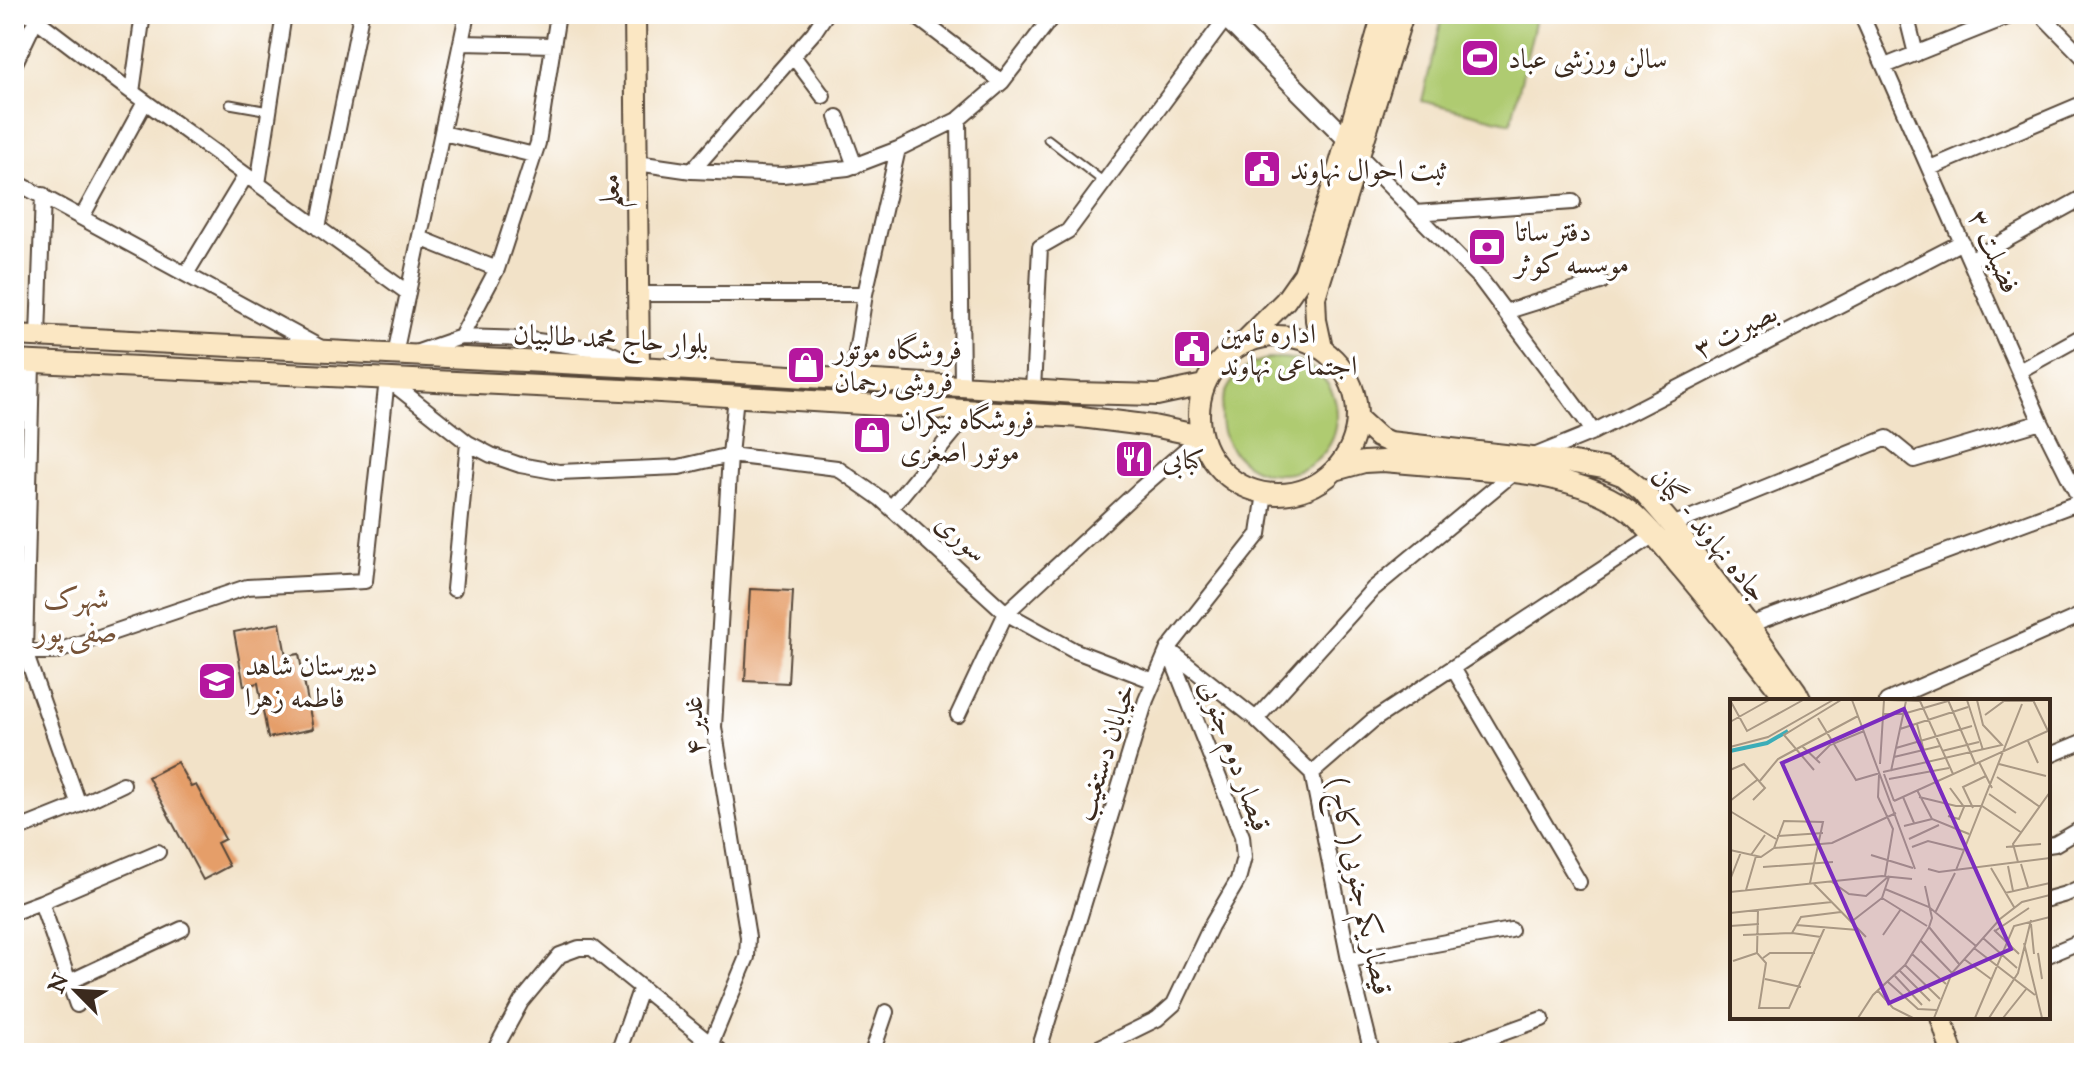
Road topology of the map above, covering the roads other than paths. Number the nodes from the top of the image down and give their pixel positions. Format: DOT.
graph roads {
  1 [pos="143,14"];
  2 [pos="284,14"];
  3 [pos="361,14"];
  4 [pos="467,14"];
  5 [pos="558,14"];
  6 [pos="635,14"];
  7 [pos="826,14"];
  8 [pos="1054,14"];
  9 [pos="1383,14"];
  10 [pos="1403,14"];
  11 [pos="1861,14"];
  12 [pos="1906,14"];
  13 [pos="2015,14"];
  14 [pos="2041,14"];
  15 [pos="33,16"];
  16 [pos="1224,16"];
  17 [pos="922,17"];
  18 [pos="461,43"];
  19 [pos="553,45"];
  20 [pos="1916,54"];
  21 [pos="793,56"];
  22 [pos="2084,58"];
  23 [pos="14,65"];
  24 [pos="1885,66"];
  25 [pos="1002,82"];
  26 [pos="132,92"];
  27 [pos="823,96"];
  28 [pos="145,102"];
  29 [pos="2084,103"];
  30 [pos="230,104"];
  31 [pos="269,111"];
  32 [pos="837,117"];
  33 [pos="959,119"];
  34 [pos="443,133"];
  35 [pos="1048,139"];
  36 [pos="1347,139"];
  37 [pos="898,149"];
  38 [pos="534,155"];
  39 [pos="1360,156"];
  40 [pos="637,163"];
  41 [pos="855,166"];
  42 [pos="1930,168"];
  43 [pos="692,171"];
  44 [pos="252,180"];
  45 [pos="14,181"];
  46 [pos="1104,182"];
  47 [pos="43,195"];
  48 [pos="2084,197"];
  49 [pos="1573,202"];
  50 [pos="1415,213"];
  51 [pos="82,217"];
  52 [pos="318,228"];
  53 [pos="420,238"];
  54 [pos="1962,242"];
  55 [pos="1970,260"];
  56 [pos="497,269"];
  57 [pos="186,274"];
  58 [pos="1601,282"];
  59 [pos="408,293"];
  60 [pos="638,294"];
  61 [pos="865,294"];
  62 [pos="1505,312"];
  63 [pos="14,335"];
  64 [pos="2084,335"];
  65 [pos="38,336"];
  66 [pos="461,337"];
  67 [pos="1243,343"];
  68 [pos="1322,348"];
  69 [pos="326,351"];
  70 [pos="401,355"];
  71 [pos="23,362"];
  72 [pos="639,367"];
  73 [pos="2019,371"];
  74 [pos="387,379"];
  75 [pos="852,379"];
  76 [pos="1204,385"];
  77 [pos="962,386"];
  78 [pos="1033,390"];
  79 [pos="736,396"];
  80 [pos="971,411"];
  81 [pos="1357,418"];
  82 [pos="2041,422"];
  83 [pos="1593,432"];
  84 [pos="1201,436"];
  85 [pos="468,443"];
  86 [pos="730,455"];
  87 [pos="1522,465"];
  88 [pos="1335,470"];
  89 [pos="1265,493"];
  90 [pos="2082,505"];
  91 [pos="891,508"];
  92 [pos="1663,530"];
  93 [pos="454,589"];
  94 [pos="1006,613"];
  95 [pos="2084,614"];
  96 [pos="1749,625"];
  97 [pos="1168,649"];
  98 [pos="20,652"];
  99 [pos="1453,668"];
  100 [pos="1154,681"];
  101 [pos="1786,699"];
  102 [pos="1800,699"];
  103 [pos="1892,699"];
  104 [pos="958,715"];
  105 [pos="1256,719"];
  106 [pos="2084,741"];
  107 [pos="2050,755"];
  108 [pos="1312,773"];
  109 [pos="123,784"];
  110 [pos="79,805"];
  111 [pos="2084,827"];
  112 [pos="14,831"];
  113 [pos="2050,845"];
  114 [pos="158,852"];
  115 [pos="1579,882"];
  116 [pos="2084,886"];
  117 [pos="2050,898"];
  118 [pos="41,902"];
  119 [pos="14,912"];
  120 [pos="182,929"];
  121 [pos="1511,930"];
  122 [pos="2084,940"];
  123 [pos="2050,954"];
  124 [pos="1349,960"];
  125 [pos="69,982"];
  126 [pos="641,987"];
  127 [pos="77,1005"];
  128 [pos="886,1012"];
  129 [pos="1542,1019"];
  130 [pos="1942,1019"];
  131 [pos="713,1050"];
  132 [pos="1461,1050"];
  133 [pos="493,1053"];
  134 [pos="618,1053"];
  135 [pos="872,1053"];
  136 [pos="1038,1053"];
  137 [pos="1088,1053"];
  138 [pos="1372,1053"];
  139 [pos="1447,1053"];
  140 [pos="1952,1053"];
  1 -- 26 [label="street"];
  2 -- 31 [label="street"];
  3 -- 52 [label="street"];
  4 -- 18 [label="street"];
  5 -- 19 [label="street"];
  6 -- 40 [label="main road, معلم"];
  7 -- 21 [label="street"];
  8 -- 25 [label="street"];
  9 -- 36 [label="main road"];
  10 -- 39 [label="main road"];
  11 -- 24 [label="street, فضیلت ۳"];
  12 -- 20 [label="street"];
  13 -- 20 [label="street"];
  14 -- 22 [label="street"];
  15 -- 23 [label="street"];
  15 -- 26 [label="street"];
  16 -- 36 [label="street"];
  16 -- 46 [label="street"];
  17 -- 25 [label="street"];
  18 -- 19 [label="street"];
  18 -- 34 [label="street"];
  19 -- 38 [label="street"];
  20 -- 24 [label="street"];
  21 -- 27 [label="street"];
  21 -- 43 [label="street"];
  24 -- 42 [label="street, فضیلت ۳"];
  25 -- 33 [label="street"];
  26 -- 28 [label="street"];
  28 -- 44 [label="street"];
  28 -- 51 [label="street"];
  29 -- 42 [label="street"];
  30 -- 31 [label="lane"];
  31 -- 44 [label="street"];
  32 -- 41 [label="street"];
  33 -- 37 [label="street"];
  33 -- 77 [label="street"];
  34 -- 38 [label="street"];
  34 -- 53 [label="street"];
  35 -- 46 [label="lane"];
  36 -- 67 [label="main road"];
  37 -- 41 [label="street"];
  37 -- 61 [label="street"];
  38 -- 56 [label="street"];
  39 -- 50 [label="street"];
  39 -- 68 [label="main road"];
  40 -- 43 [label="street"];
  40 -- 60 [label="main road, معلم"];
  41 -- 43 [label="street"];
  42 -- 54 [label="street, فضیلت ۳"];
  44 -- 52 [label="street"];
  44 -- 57 [label="street"];
  45 -- 47 [label="street"];
  46 -- 78 [label="street"];
  47 -- 51 [label="street"];
  47 -- 65 [label="street"];
  48 -- 55 [label="street"];
  49 -- 50 [label="street"];
  50 -- 62 [label="street"];
  51 -- 57 [label="street"];
  52 -- 59 [label="street"];
  53 -- 56 [label="street"];
  53 -- 59 [label="street"];
  54 -- 55 [label="street, فضیلت ۳"];
  54 -- 83 [label="street, بصیرت ۳"];
  55 -- 73 [label="street, فضیلت ۳"];
  56 -- 66 [label="street"];
  57 -- 69 [label="street"];
  58 -- 62 [label="street"];
  59 -- 70 [label="street"];
  60 -- 61 [label="street"];
  60 -- 72 [label="main road, معلم"];
  61 -- 75 [label="street"];
  62 -- 83 [label="street"];
  63 -- 65 [label="main road, بلوار حاج محمد طالبیان"];
  64 -- 73 [label="street"];
  65 -- 69 [label="main road, بلوار حاج محمد طالبیان"];
  66 -- 70 [label="street"];
  66 -- 72 [label="street"];
  67 -- 68 [label="main road"];
  67 -- 76 [label="main road"];
  68 -- 81 [label="main road"];
  69 -- 70 [label="main road, بلوار حاج محمد طالبیان"];
  70 -- 72 [label="main road, بلوار حاج محمد طالبیان"];
  71 -- 74 [label="main road, بلوار حاج محمد طالبیان"];
  71 -- 98 [label="street"];
  72 -- 75 [label="main road, بلوار حاج محمد طالبیان"];
  73 -- 82 [label="street, فضیلت ۳"];
  74 -- 79 [label="main road, بلوار حاج محمد طالبیان"];
  74 -- 85 [label="street"];
  74 -- 98 [label="street"];
  75 -- 77 [label="main road, بلوار حاج محمد طالبیان"];
  76 -- 78 [label="main road, بلوار حاج محمد طالبیان"];
  76 -- 84 [label="main road"];
  77 -- 78 [label="main road, بلوار حاج محمد طالبیان"];
  79 -- 80 [label="main road, بلوار حاج محمد طالبیان"];
  79 -- 86 [label="street, غدیر ۴"];
  80 -- 84 [label="main road, بلوار حاج محمد طالبیان"];
  80 -- 91 [label="street"];
  81 -- 87 [label="main road, جاده نهاوند - گیان"];
  81 -- 88 [label="main road"];
  82 -- 90 [label="street, فضیلت ۳"];
  82 -- 92 [label="street"];
  83 -- 87 [label="street, بصیرت ۳"];
  84 -- 89 [label="main road"];
  84 -- 94 [label="street"];
  85 -- 86 [label="street"];
  85 -- 93 [label="street"];
  86 -- 91 [label="street, سوری"];
  86 -- 131 [label="street, غدیر ۴"];
  87 -- 88 [label="main road, جاده نهاوند - گیان"];
  87 -- 92 [label="main road, جاده نهاوند - گیان"];
  87 -- 105 [label="street, بصیرت ۳"];
  88 -- 89 [label="main road"];
  89 -- 97 [label="street, خیابان دستغیب"];
  90 -- 96 [label="street"];
  91 -- 94 [label="street, سوری"];
  92 -- 96 [label="main road, جاده نهاوند - گیان"];
  92 -- 99 [label="street"];
  92 -- 101 [label="main road, جاده نهاوند - گیان"];
  94 -- 100 [label="street, سوری"];
  94 -- 104 [label="street"];
  95 -- 103 [label="street"];
  96 -- 102 [label="main road, جاده نهاوند - گیان"];
  97 -- 100 [label="street, خیابان دستغیب"];
  97 -- 105 [label="street, قیصار یکم جنوبی ( کاج )"];
  97 -- 137 [label="street, قیصار دوم جنوبی"];
  98 -- 110 [label="street"];
  99 -- 108 [label="street"];
  99 -- 115 [label="street"];
  100 -- 136 [label="street, خیابان دستغیب"];
  105 -- 108 [label="street, قیصار یکم جنوبی ( کاج )"];
  106 -- 107 [label="street"];
  108 -- 124 [label="street, قیصار یکم جنوبی ( کاج )"];
  109 -- 110 [label="street"];
  110 -- 112 [label="street"];
  111 -- 113 [label="street"];
  114 -- 118 [label="street"];
  116 -- 117 [label="street"];
  118 -- 119 [label="street"];
  118 -- 125 [label="street"];
  120 -- 125 [label="street"];
  121 -- 124 [label="street"];
  122 -- 123 [label="street"];
  124 -- 138 [label="street, قیصار یکم جنوبی ( کاج )"];
  125 -- 127 [label="street"];
  126 -- 131 [label="street"];
  126 -- 133 [label="street"];
  126 -- 134 [label="street"];
  128 -- 135 [label="street"];
  129 -- 132 [label="street"];
  130 -- 140 [label="main road"];
  132 -- 139 [label="street"];
}
